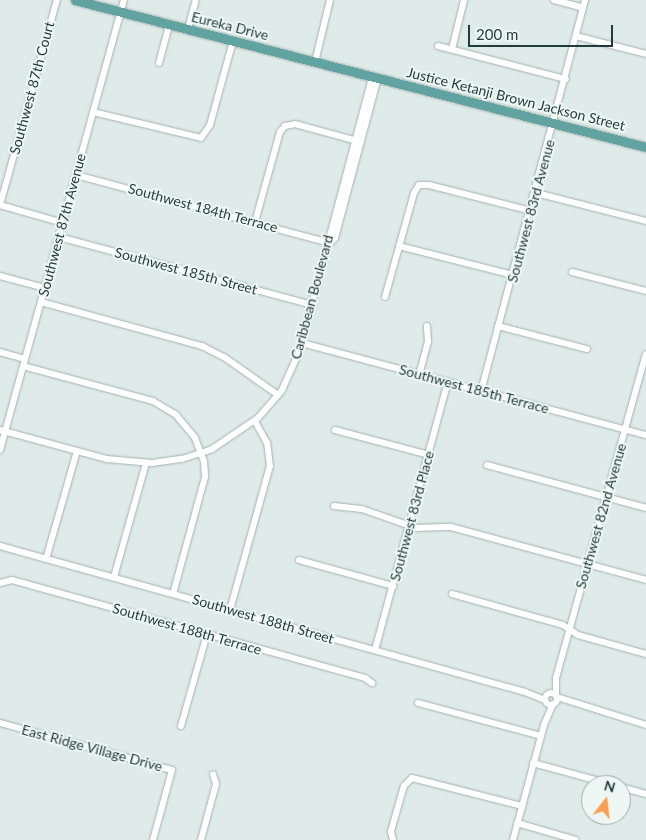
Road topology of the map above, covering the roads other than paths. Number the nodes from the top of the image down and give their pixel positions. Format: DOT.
graph roads {
  1 [pos="57,0"];
  2 [pos="75,0"];
  3 [pos="124,0"];
  4 [pos="196,0"];
  5 [pos="330,0"];
  6 [pos="464,0"];
  7 [pos="554,0"];
  8 [pos="585,0"];
  9 [pos="583,8"];
  10 [pos="121,12"];
  11 [pos="169,25"];
  12 [pos="188,30"];
  13 [pos="576,36"];
  14 [pos="233,41"];
  15 [pos="438,46"];
  16 [pos="452,50"];
  17 [pos="646,54"];
  18 [pos="315,62"];
  19 [pos="159,63"];
  20 [pos="375,78"];
  21 [pos="566,79"];
  22 [pos="93,112"];
  23 [pos="554,123"];
  24 [pos="358,141"];
  25 [pos="646,147"];
  26 [pos="76,175"];
  27 [pos="536,193"];
  28 [pos="0,205"];
  29 [pos="531,212"];
  30 [pos="646,221"];
  31 [pos="255,222"];
  32 [pos="63,223"];
  33 [pos="59,237"];
  34 [pos="330,243"];
  35 [pos="399,246"];
  36 [pos="572,272"];
  37 [pos="513,275"];
  38 [pos="0,276"];
  39 [pos="45,288"];
  40 [pos="646,291"];
  41 [pos="385,297"];
  42 [pos="41,302"];
  43 [pos="313,305"];
  44 [pos="427,326"];
  45 [pos="498,326"];
  46 [pos="302,343"];
  47 [pos="587,349"];
  48 [pos="0,352"];
  49 [pos="646,357"];
  50 [pos="24,362"];
  51 [pos="419,375"];
  52 [pos="448,382"];
  53 [pos="481,391"];
  54 [pos="278,395"];
  55 [pos="255,421"];
  56 [pos="335,430"];
  57 [pos="625,430"];
  58 [pos="2,431"];
  59 [pos="646,435"];
  60 [pos="0,450"];
  61 [pos="77,451"];
  62 [pos="201,453"];
  63 [pos="429,455"];
  64 [pos="146,463"];
  65 [pos="487,465"];
  66 [pos="606,497"];
  67 [pos="334,506"];
  68 [pos="646,508"];
  69 [pos="409,527"];
  70 [pos="0,546"];
  71 [pos="46,559"];
  72 [pos="299,560"];
  73 [pos="587,564"];
  74 [pos="114,577"];
  75 [pos="646,580"];
  76 [pos="1,582"];
  77 [pos="393,586"];
  78 [pos="173,594"];
  79 [pos="452,594"];
  80 [pos="230,610"];
  81 [pos="570,630"];
  82 [pos="207,634"];
  83 [pos="375,650"];
  84 [pos="646,654"];
  85 [pos="372,683"];
  86 [pos="551,699"];
  87 [pos="418,702"];
  88 [pos="0,723"];
  89 [pos="646,725"];
  90 [pos="181,726"];
  91 [pos="541,736"];
  92 [pos="534,763"];
  93 [pos="213,774"];
  94 [pos="581,776"];
  95 [pos="631,790"];
  96 [pos="646,794"];
  97 [pos="522,806"];
  98 [pos="517,824"];
  99 [pos="393,839"];
  100 [pos="153,840"];
  101 [pos="201,840"];
  102 [pos="513,840"];
  103 [pos="576,840"];
  1 -- 28 [label="street, Southwest 87th Court"];
  2 -- 10 [label="main road, Eureka Drive"];
  3 -- 10 [label="street, Southwest 87th Avenue"];
  4 -- 12 [label="street"];
  5 -- 18 [label="street"];
  6 -- 16 [label="street"];
  7 -- 9 [label="street"];
  8 -- 9 [label="street, Southwest 83rd Avenue"];
  9 -- 13 [label="street, Southwest 83rd Avenue"];
  10 -- 11 [label="main road, Eureka Drive"];
  10 -- 22 [label="street, Southwest 87th Avenue"];
  11 -- 12 [label="main road, Eureka Drive"];
  11 -- 19 [label="street"];
  12 -- 14 [label="main road, Eureka Drive"];
  13 -- 17 [label="street"];
  13 -- 21 [label="street, Southwest 83rd Avenue"];
  14 -- 18 [label="main road, Eureka Drive"];
  14 -- 22 [label="street"];
  15 -- 16 [label="street"];
  16 -- 21 [label="street"];
  18 -- 20 [label="main road, Eureka Drive"];
  20 -- 23 [label="main road, Justice Ketanji Brown Jackson Street"];
  20 -- 24 [label="street, Caribbean Boulevard"];
  21 -- 23 [label="street, Southwest 83rd Avenue"];
  22 -- 26 [label="street, Southwest 87th Avenue"];
  23 -- 25 [label="main road, Justice Ketanji Brown Jackson Street"];
  23 -- 27 [label="street, Southwest 83rd Avenue"];
  24 -- 31 [label="street"];
  24 -- 34 [label="street, Caribbean Boulevard"];
  26 -- 31 [label="street, Southwest 184th Terrace"];
  26 -- 32 [label="street, Southwest 87th Avenue"];
  27 -- 29 [label="street, Southwest 83rd Avenue"];
  27 -- 30 [label="street"];
  28 -- 32 [label="street"];
  29 -- 35 [label="street"];
  29 -- 37 [label="street, Southwest 83rd Avenue"];
  31 -- 34 [label="street, Southwest 184th Terrace"];
  32 -- 33 [label="street, Southwest 87th Avenue"];
  33 -- 39 [label="street, Southwest 87th Avenue"];
  33 -- 43 [label="street, Southwest 185th Street"];
  34 -- 43 [label="street, Caribbean Boulevard"];
  35 -- 37 [label="street"];
  35 -- 41 [label="street"];
  36 -- 40 [label="street"];
  37 -- 45 [label="street, Southwest 83rd Avenue"];
  38 -- 39 [label="street"];
  39 -- 42 [label="street, Southwest 87th Avenue"];
  42 -- 50 [label="street, Southwest 87th Avenue"];
  42 -- 54 [label="street"];
  43 -- 46 [label="street, Caribbean Boulevard"];
  44 -- 51 [label="street"];
  45 -- 47 [label="street"];
  45 -- 53 [label="street, Southwest 83rd Avenue"];
  46 -- 51 [label="street, Southwest 185th Terrace"];
  46 -- 54 [label="street, Caribbean Boulevard"];
  48 -- 50 [label="street"];
  49 -- 57 [label="street, Southwest 82nd Avenue"];
  50 -- 58 [label="street, Southwest 87th Avenue"];
  50 -- 62 [label="street"];
  51 -- 52 [label="street, Southwest 185th Terrace"];
  52 -- 53 [label="street, Southwest 185th Terrace"];
  52 -- 63 [label="street, Southwest 83rd Place"];
  53 -- 57 [label="street, Southwest 185th Terrace"];
  54 -- 55 [label="street, Caribbean Boulevard"];
  55 -- 62 [label="street, Caribbean Boulevard"];
  55 -- 80 [label="street"];
  56 -- 63 [label="street"];
  57 -- 59 [label="street, Southwest 185th Terrace"];
  57 -- 66 [label="street, Southwest 82nd Avenue"];
  58 -- 60 [label="street, Southwest 87th Avenue"];
  58 -- 61 [label="street, Caribbean Boulevard"];
  61 -- 64 [label="street, Caribbean Boulevard"];
  61 -- 71 [label="street"];
  62 -- 64 [label="street, Caribbean Boulevard"];
  62 -- 78 [label="street"];
  63 -- 69 [label="street, Southwest 83rd Place"];
  64 -- 74 [label="street"];
  65 -- 66 [label="street"];
  66 -- 68 [label="street"];
  66 -- 73 [label="street, Southwest 82nd Avenue"];
  67 -- 69 [label="street"];
  69 -- 73 [label="street"];
  69 -- 77 [label="street, Southwest 83rd Place"];
  70 -- 71 [label="street, Southwest 188th Street"];
  71 -- 74 [label="street, Southwest 188th Street"];
  72 -- 77 [label="street"];
  73 -- 75 [label="street"];
  73 -- 81 [label="street, Southwest 82nd Avenue"];
  74 -- 78 [label="street, Southwest 188th Street"];
  76 -- 82 [label="street, Southwest 188th Terrace"];
  77 -- 83 [label="street, Southwest 83rd Place"];
  78 -- 80 [label="street, Southwest 188th Street"];
  79 -- 81 [label="street"];
  80 -- 83 [label="street, Southwest 188th Street"];
  81 -- 84 [label="street"];
  81 -- 86 [label="street, Southwest 82nd Avenue"];
  82 -- 85 [label="street, Southwest 188th Terrace"];
  82 -- 90 [label="street"];
  83 -- 86 [label="street, Southwest 188th Street"];
  86 -- 89 [label="street, Southwest 188th Street"];
  86 -- 91 [label="street, Southwest 82nd Avenue"];
  87 -- 91 [label="street"];
  88 -- 100 [label="street, East Ridge Village Drive"];
  91 -- 92 [label="street, Southwest 82nd Avenue"];
  92 -- 94 [label="street"];
  92 -- 97 [label="street, Southwest 82nd Avenue"];
  93 -- 101 [label="street"];
  95 -- 96 [label="street"];
  97 -- 98 [label="street, Southwest 82nd Avenue"];
  97 -- 99 [label="street"];
  98 -- 102 [label="street, Southwest 82nd Avenue"];
  98 -- 103 [label="street"];
}
